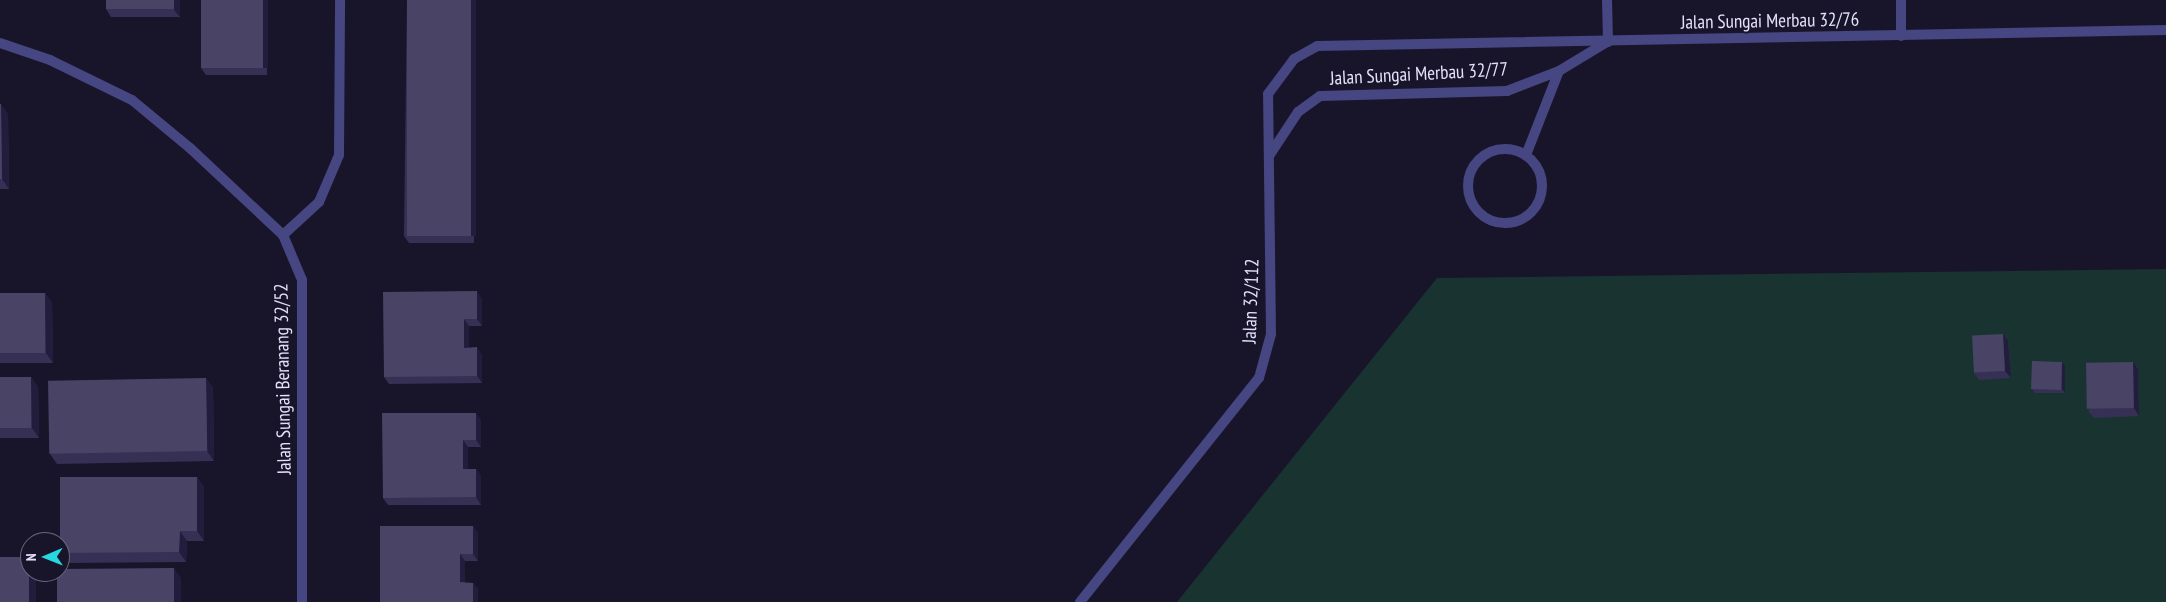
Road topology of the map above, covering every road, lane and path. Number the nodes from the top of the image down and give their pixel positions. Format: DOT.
graph roads {
  1 [pos="340,0"];
  2 [pos="1607,0"];
  3 [pos="1901,0"];
  4 [pos="2166,30"];
  5 [pos="1901,36"];
  6 [pos="1608,42"];
  7 [pos="0,43"];
  8 [pos="1374,44"];
  9 [pos="1559,71"];
  10 [pos="1526,155"];
  11 [pos="1268,156"];
  12 [pos="283,235"];
  13 [pos="302,602"];
  14 [pos="1080,602"];
  1 -- 12 [label="street"];
  2 -- 6 [label="street"];
  3 -- 5 [label="street"];
  4 -- 5 [label="street, Jalan Sungai Merbau 32/76"];
  5 -- 6 [label="street, Jalan Sungai Merbau 32/76"];
  6 -- 8 [label="street, Jalan Sungai Merbau 32/76"];
  6 -- 9 [label="street, Jalan Sungai Merbau 32/77"];
  7 -- 12 [label="street, Jalan Sungai Beranang 32/52"];
  8 -- 11 [label="street, Jalan 32/112"];
  9 -- 10 [label="street"];
  9 -- 11 [label="street, Jalan Sungai Merbau 32/77"];
  10 -- 10 [label="street"];
  11 -- 14 [label="street, Jalan 32/112"];
  12 -- 13 [label="street, Jalan Sungai Beranang 32/52"];
}
